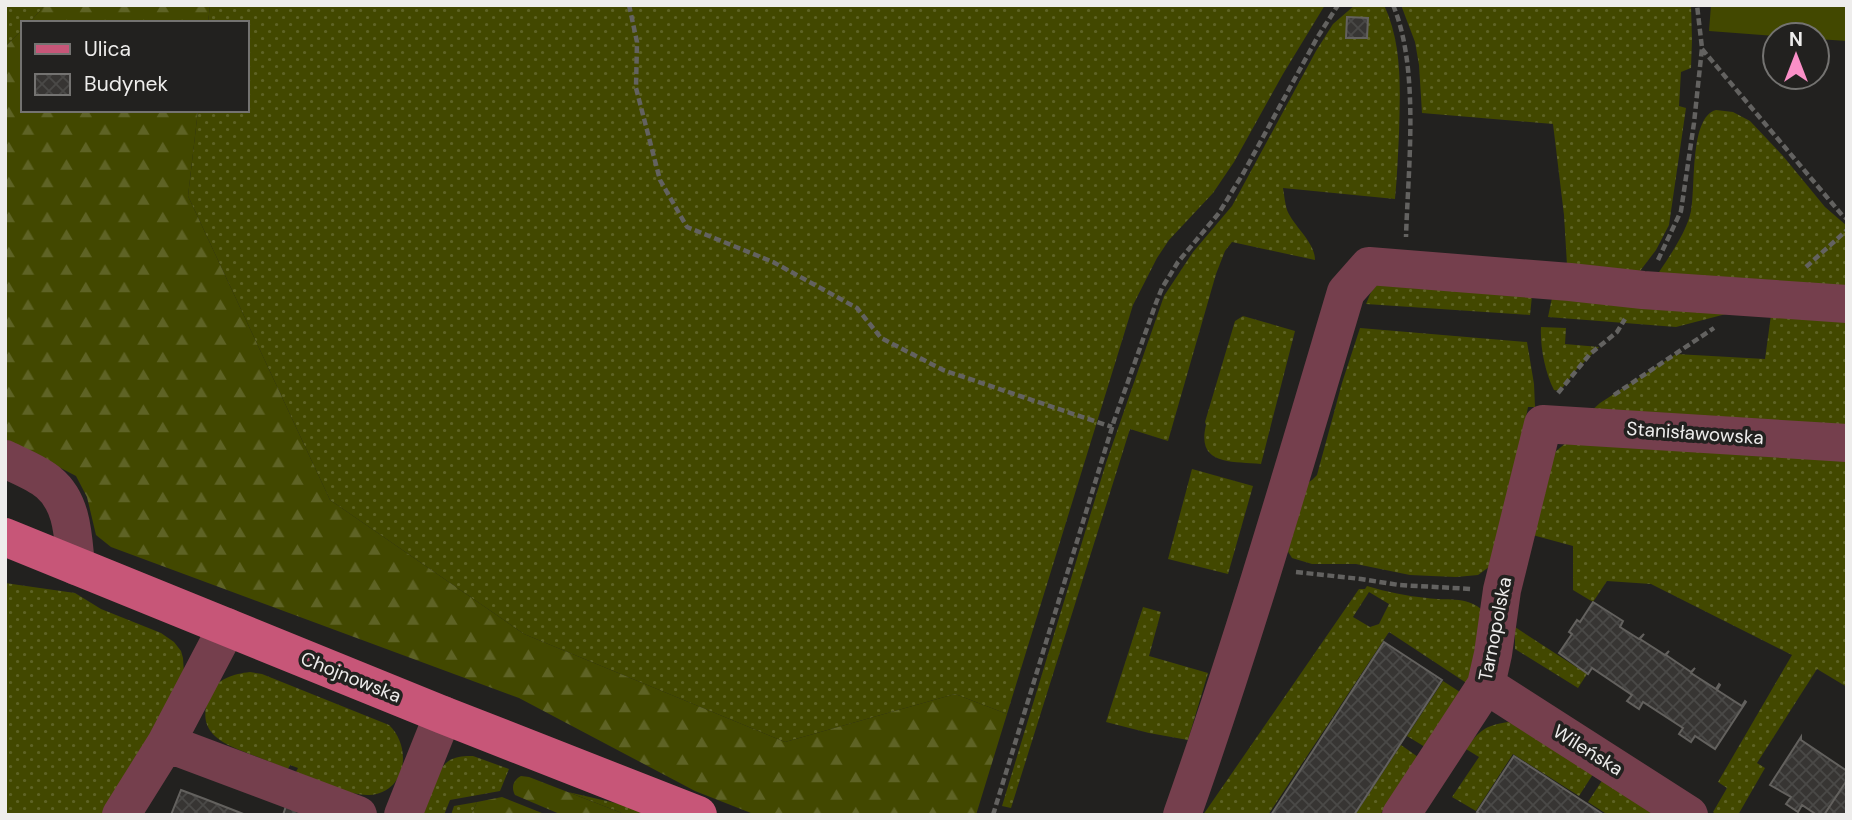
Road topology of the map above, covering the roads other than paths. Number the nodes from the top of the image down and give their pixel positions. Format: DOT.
graph roads {
  1 [pos="1847,304"];
  2 [pos="1558,425"];
  3 [pos="1847,443"];
  4 [pos="5,459"];
  5 [pos="5,537"];
  6 [pos="76,566"];
  7 [pos="227,627"];
  8 [pos="1486,685"];
  9 [pos="443,715"];
  10 [pos="166,743"];
  11 [pos="121,815"];
  12 [pos="358,815"];
  13 [pos="403,815"];
  14 [pos="698,815"];
  15 [pos="1182,815"];
  16 [pos="1401,815"];
  17 [pos="1689,815"];
  1 -- 15 [label="street"];
  2 -- 3 [label="street, Stanisławowska"];
  2 -- 8 [label="street, Tarnopolska"];
  4 -- 6 [label="street"];
  5 -- 6 [label="main road, Chojnowska"];
  6 -- 7 [label="main road, Chojnowska"];
  7 -- 9 [label="main road, Chojnowska"];
  7 -- 10 [label="street"];
  8 -- 16 [label="street, Tarnopolska"];
  8 -- 17 [label="street, Wileńska"];
  9 -- 13 [label="street"];
  9 -- 14 [label="main road, Chojnowska"];
  10 -- 11 [label="street"];
  10 -- 12 [label="street"];
}
